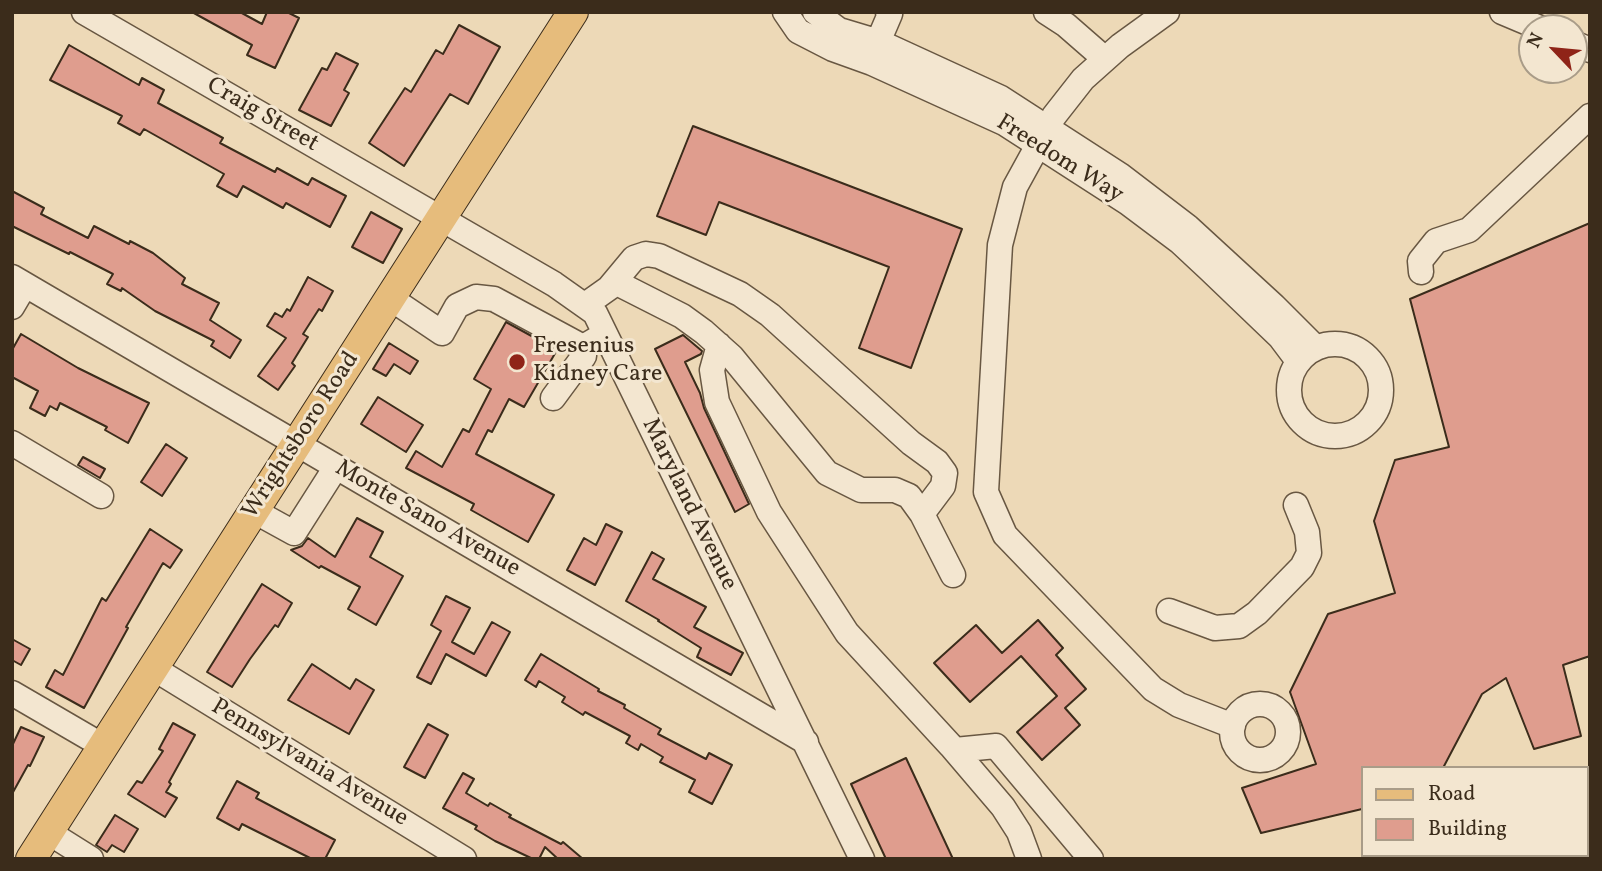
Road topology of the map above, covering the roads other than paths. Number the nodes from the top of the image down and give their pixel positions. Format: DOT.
graph roads {
  1 [pos="84,12"];
  2 [pos="573,12"];
  3 [pos="785,12"];
  4 [pos="815,12"];
  5 [pos="1046,12"];
  6 [pos="1167,12"];
  7 [pos="894,13"];
  8 [pos="874,52"];
  9 [pos="1105,59"];
  10 [pos="1590,116"];
  11 [pos="1042,135"];
  12 [pos="441,219"];
  13 [pos="1421,272"];
  14 [pos="19,281"];
  15 [pos="615,282"];
  16 [pos="390,298"];
  17 [pos="584,305"];
  18 [pos="12,307"];
  19 [pos="605,334"];
  20 [pos="719,345"];
  21 [pos="583,347"];
  22 [pos="1307,354"];
  23 [pos="553,398"];
  24 [pos="12,443"];
  25 [pos="297,444"];
  26 [pos="336,467"];
  27 [pos="101,496"];
  28 [pos="1296,505"];
  29 [pos="254,511"];
  30 [pos="922,514"];
  31 [pos="953,575"];
  32 [pos="1169,611"];
  33 [pos="153,668"];
  34 [pos="12,693"];
  35 [pos="1233,726"];
  36 [pos="806,742"];
  37 [pos="103,746"];
  38 [pos="955,750"];
  39 [pos="48,832"];
  40 [pos="32,859"];
  41 [pos="91,859"];
  42 [pos="464,859"];
  43 [pos="862,859"];
  44 [pos="1029,859"];
  45 [pos="1091,859"];
  1 -- 12 [label="street, Craig Street"];
  2 -- 12 [label="main road, Wrightsboro Road"];
  3 -- 8 [label="street, Freedom Way"];
  4 -- 8 [label="street, Freedom Way"];
  5 -- 9 [label="street"];
  6 -- 9 [label="street"];
  7 -- 8 [label="street"];
  8 -- 11 [label="street, Freedom Way"];
  9 -- 11 [label="street"];
  10 -- 13 [label="street"];
  11 -- 22 [label="street, Freedom Way"];
  11 -- 35 [label="street"];
  12 -- 16 [label="main road, Wrightsboro Road"];
  12 -- 17 [label="street, Maryland Avenue"];
  14 -- 18 [label="street"];
  14 -- 25 [label="street, Monte Sano Avenue"];
  15 -- 17 [label="street"];
  15 -- 20 [label="street"];
  15 -- 30 [label="street"];
  16 -- 21 [label="street"];
  16 -- 25 [label="main road, Wrightsboro Road"];
  17 -- 19 [label="street, Maryland Avenue"];
  19 -- 21 [label="street"];
  19 -- 36 [label="street, Maryland Avenue"];
  20 -- 30 [label="street"];
  20 -- 38 [label="street"];
  21 -- 23 [label="street"];
  24 -- 27 [label="street"];
  25 -- 26 [label="street, Monte Sano Avenue"];
  25 -- 29 [label="main road, Wrightsboro Road"];
  26 -- 29 [label="street"];
  26 -- 36 [label="street, Monte Sano Avenue"];
  28 -- 32 [label="street"];
  29 -- 33 [label="main road, Wrightsboro Road"];
  30 -- 31 [label="street"];
  33 -- 37 [label="main road, Wrightsboro Road"];
  33 -- 42 [label="street, Pennsylvania Avenue"];
  34 -- 37 [label="street"];
  36 -- 43 [label="street, Maryland Avenue"];
  37 -- 39 [label="main road, Wrightsboro Road"];
  38 -- 44 [label="street"];
  38 -- 45 [label="street"];
  39 -- 40 [label="main road, Wrightsboro Road"];
  39 -- 41 [label="street"];
}
